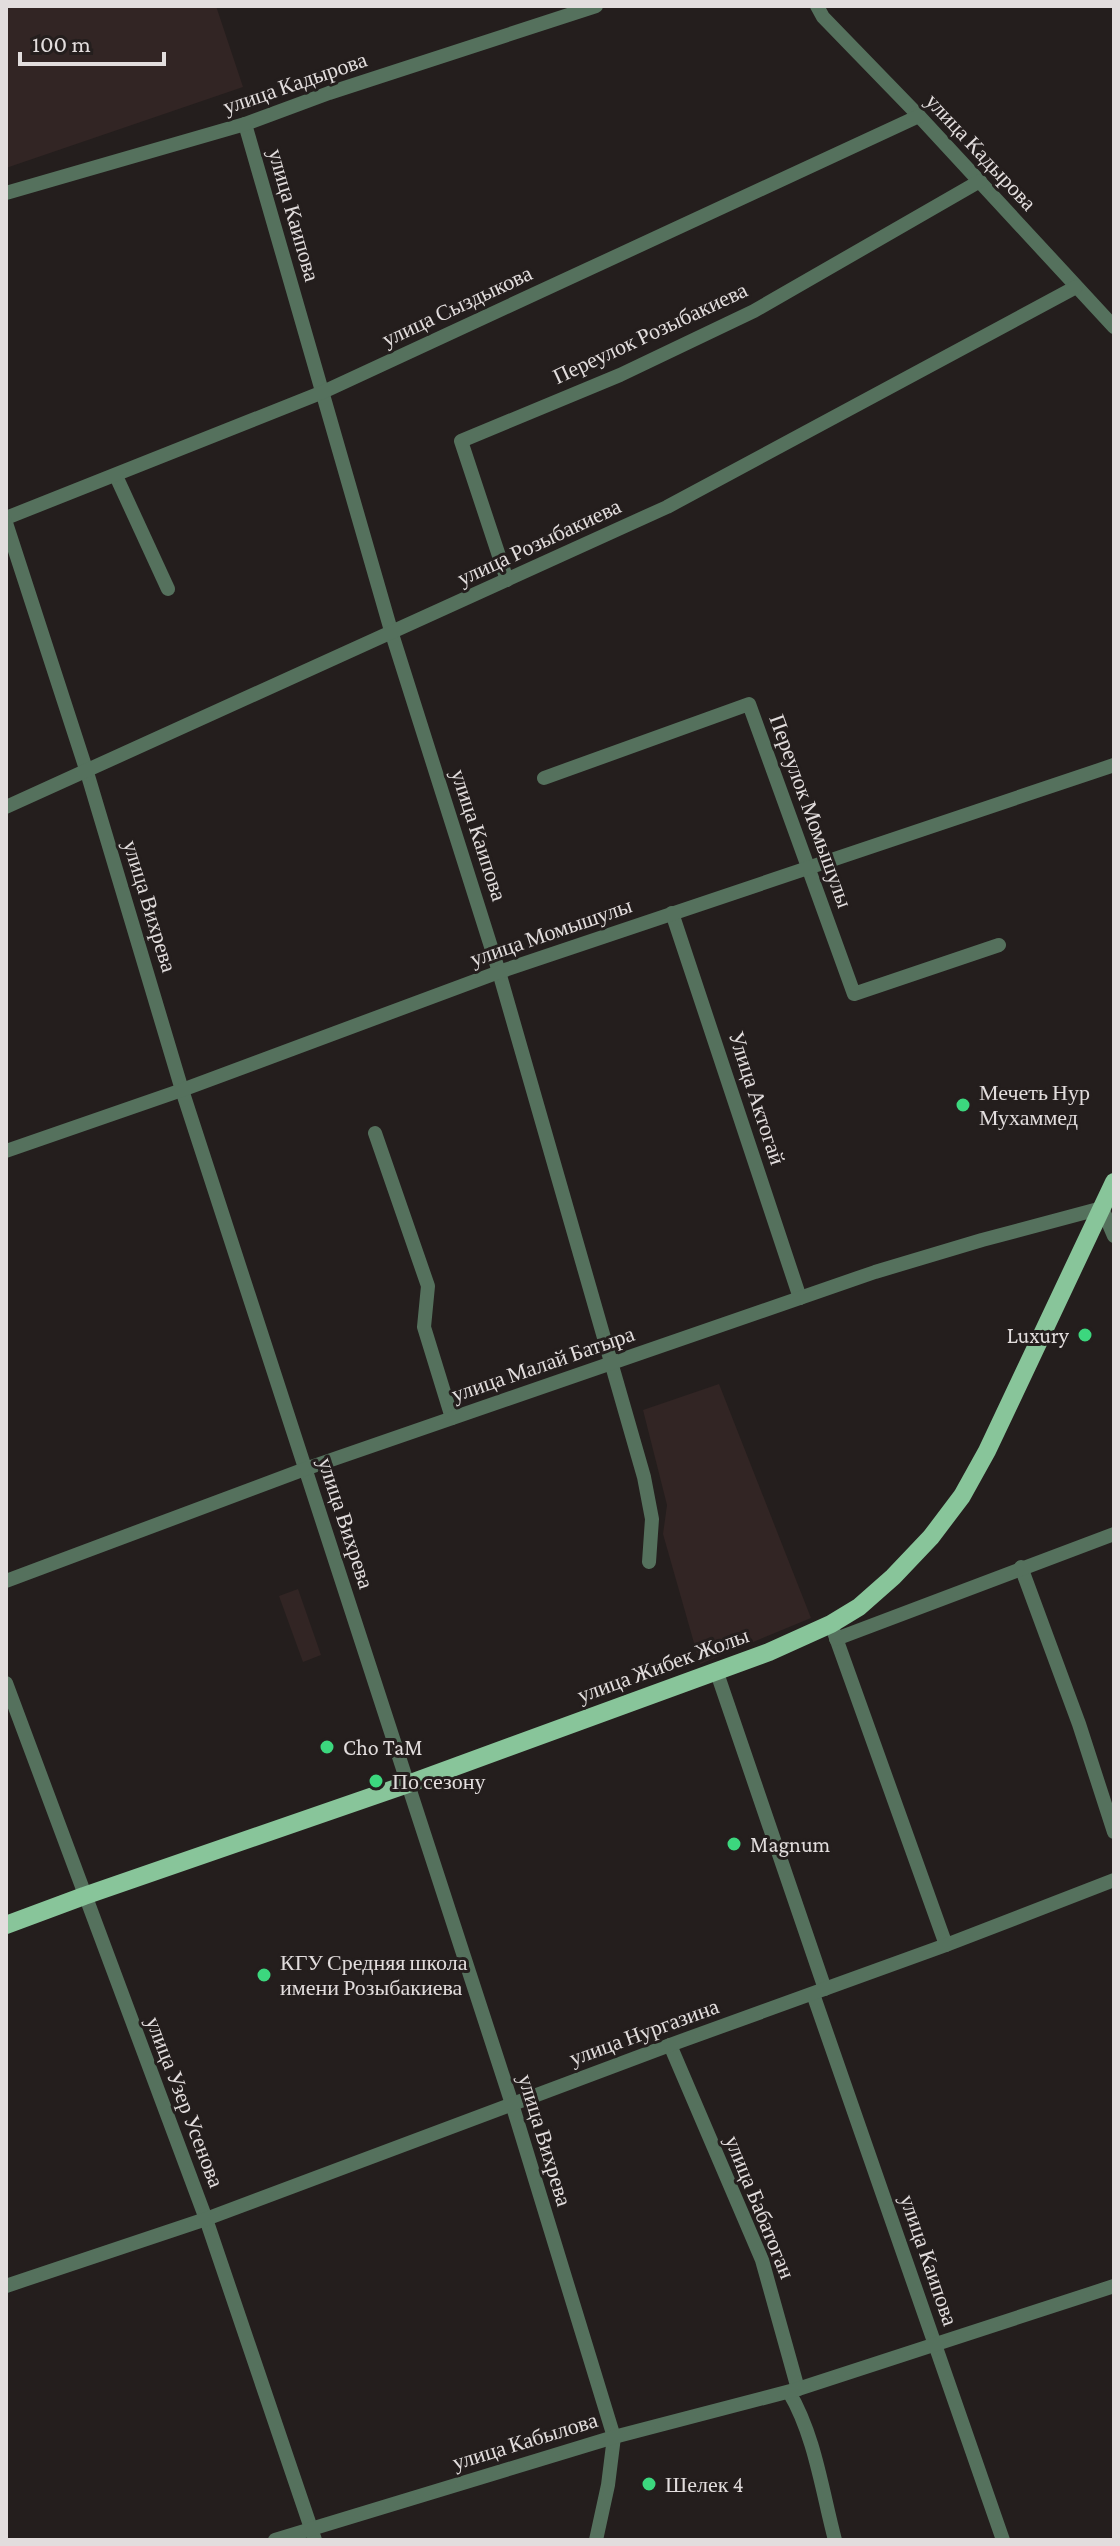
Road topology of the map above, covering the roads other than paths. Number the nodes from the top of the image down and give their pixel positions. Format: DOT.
graph roads {
  1 [pos="596,6"];
  2 [pos="817,6"];
  3 [pos="564,11"];
  4 [pos="919,116"];
  5 [pos="245,124"];
  6 [pos="980,181"];
  7 [pos="6,193"];
  8 [pos="1076,287"];
  9 [pos="1114,327"];
  10 [pos="323,392"];
  11 [pos="116,476"];
  12 [pos="6,521"];
  13 [pos="507,580"];
  14 [pos="168,589"];
  15 [pos="392,634"];
  16 [pos="1114,765"];
  17 [pos="86,769"];
  18 [pos="544,778"];
  19 [pos="6,807"];
  20 [pos="809,867"];
  21 [pos="672,913"];
  22 [pos="999,945"];
  23 [pos="499,972"];
  24 [pos="182,1090"];
  25 [pos="375,1133"];
  26 [pos="6,1151"];
  27 [pos="1114,1182"];
  28 [pos="1102,1208"];
  29 [pos="1114,1236"];
  30 [pos="800,1298"];
  31 [pos="611,1364"];
  32 [pos="452,1418"];
  33 [pos="305,1469"];
  34 [pos="1114,1534"];
  35 [pos="649,1562"];
  36 [pos="1021,1567"];
  37 [pos="6,1581"];
  38 [pos="834,1631"];
  39 [pos="716,1670"];
  40 [pos="6,1683"];
  41 [pos="408,1784"];
  42 [pos="1114,1832"];
  43 [pos="1114,1880"];
  44 [pos="84,1896"];
  45 [pos="6,1925"];
  46 [pos="946,1945"];
  47 [pos="819,1992"];
  48 [pos="670,2045"];
  49 [pos="512,2104"];
  50 [pos="206,2219"];
  51 [pos="6,2286"];
  52 [pos="1114,2286"];
  53 [pos="935,2345"];
  54 [pos="794,2390"];
  55 [pos="614,2437"];
  56 [pos="313,2534"];
  57 [pos="275,2540"];
  58 [pos="596,2540"];
  59 [pos="835,2540"];
  60 [pos="1003,2540"];
  1 -- 3 [label="street, улица Кадырова"];
  2 -- 4 [label="street, улица Кадырова"];
  3 -- 5 [label="street, улица Кадырова"];
  4 -- 6 [label="street, улица Кадырова"];
  4 -- 10 [label="street, улица Сыздыкова"];
  5 -- 7 [label="street, улица Кадырова"];
  5 -- 10 [label="street, улица Каипова"];
  6 -- 8 [label="street, улица Кадырова"];
  6 -- 13 [label="street, Переулок Розыбакиева"];
  8 -- 9 [label="street, улица Кадырова"];
  8 -- 13 [label="street, улица Розыбакиева"];
  10 -- 11 [label="street, улица Сыздыкова"];
  10 -- 15 [label="street, улица Каипова"];
  11 -- 12 [label="street, улица Сыздыкова"];
  11 -- 14 [label="street"];
  12 -- 17 [label="street, улица Вихрева"];
  13 -- 15 [label="street, улица Розыбакиева"];
  15 -- 17 [label="street, улица Розыбакиева"];
  15 -- 23 [label="street, улица Каипова"];
  16 -- 20 [label="street, улица Момышулы"];
  17 -- 19 [label="street, улица Розыбакиева"];
  17 -- 24 [label="street, улица Вихрева"];
  18 -- 20 [label="street, Переулок Момышулы"];
  20 -- 21 [label="street, улица Момышулы"];
  20 -- 22 [label="street, Переулок Момышулы"];
  21 -- 23 [label="street, улица Момышулы"];
  21 -- 30 [label="street, Улица Актогай"];
  23 -- 24 [label="street, улица Момышулы"];
  23 -- 31 [label="street, улица Каипова"];
  24 -- 26 [label="street, улица Момышулы"];
  24 -- 33 [label="street, улица Вихрева"];
  25 -- 32 [label="street"];
  27 -- 28 [label="main road, улица Жибек Жолы"];
  28 -- 29 [label="street"];
  28 -- 30 [label="street, улица Малай Батыра"];
  28 -- 38 [label="main road, улица Жибек Жолы"];
  30 -- 31 [label="street, улица Малай Батыра"];
  31 -- 32 [label="street, улица Малай Батыра"];
  31 -- 35 [label="street, улица Каипова"];
  32 -- 33 [label="street, улица Малай Батыра"];
  33 -- 37 [label="street, улица Малай Батыра"];
  33 -- 41 [label="street, улица Вихрева"];
  34 -- 36 [label="street"];
  36 -- 38 [label="street"];
  36 -- 42 [label="street"];
  38 -- 39 [label="main road, улица Жибек Жолы"];
  38 -- 46 [label="street"];
  39 -- 41 [label="main road, улица Жибек Жолы"];
  39 -- 47 [label="street, улица Каипова"];
  40 -- 44 [label="street, улица Узер Усенова"];
  41 -- 44 [label="main road, улица Жибек Жолы"];
  41 -- 49 [label="street, улица Вихрева"];
  43 -- 46 [label="street, улица Нургазина"];
  44 -- 45 [label="main road, улица Жибек Жолы"];
  44 -- 50 [label="street, улица Узер Усенова"];
  46 -- 47 [label="street, улица Нургазина"];
  47 -- 48 [label="street, улица Нургазина"];
  47 -- 53 [label="street, улица Каипова"];
  48 -- 49 [label="street, улица Нургазина"];
  48 -- 54 [label="street, улица Бабатоган"];
  49 -- 50 [label="street, улица Нургазина"];
  49 -- 55 [label="street, улица Вихрева"];
  50 -- 51 [label="street, улица Нургазина"];
  50 -- 56 [label="street, улица Узер Усенова"];
  52 -- 53 [label="street, улица Кабылова"];
  53 -- 54 [label="street, улица Кабылова"];
  53 -- 60 [label="street, улица Каипова"];
  54 -- 55 [label="street, улица Кабылова"];
  54 -- 59 [label="street, улица Бабатоган"];
  55 -- 56 [label="street, улица Кабылова"];
  55 -- 58 [label="street, улица Вихрева"];
  56 -- 57 [label="street, улица Кабылова"];
}
